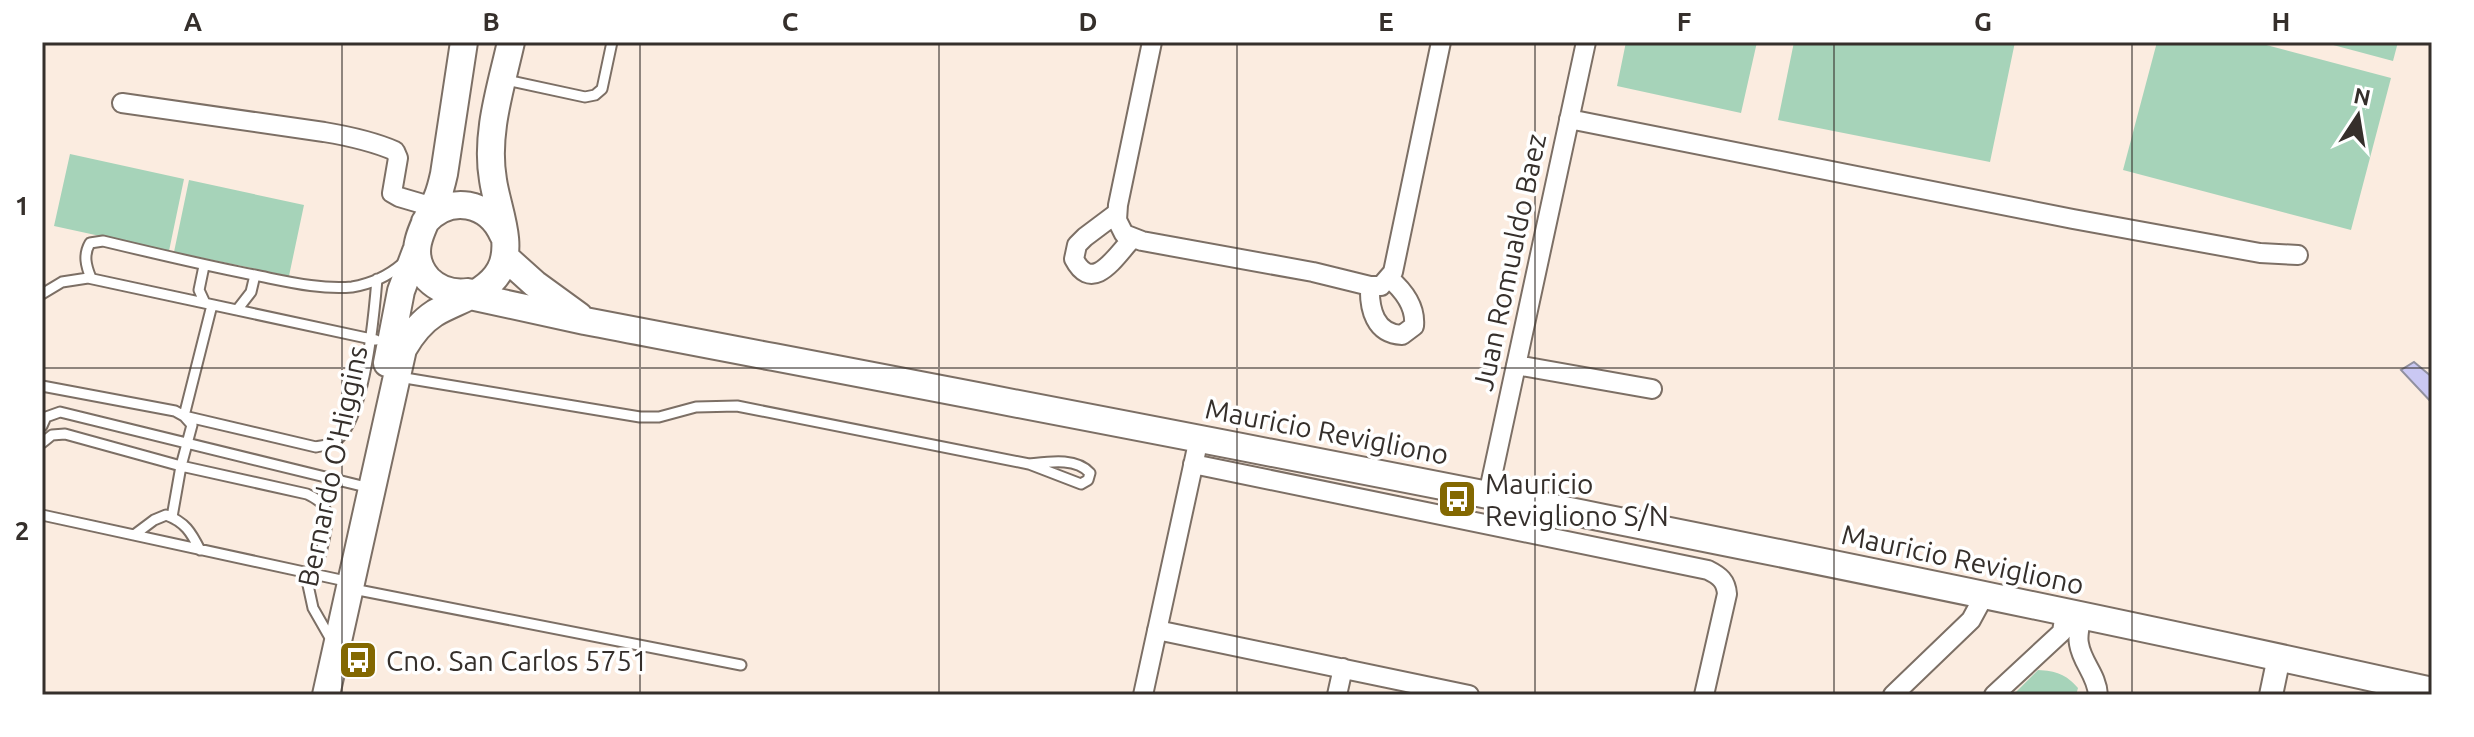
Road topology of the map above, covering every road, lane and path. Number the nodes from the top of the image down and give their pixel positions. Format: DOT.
graph roads {
  1 [pos="464,42"];
  2 [pos="511,42"];
  3 [pos="612,42"];
  4 [pos="1152,42"];
  5 [pos="1441,42"];
  6 [pos="1586,42"];
  7 [pos="502,79"];
  8 [pos="122,103"];
  9 [pos="1569,119"];
  10 [pos="1117,213"];
  11 [pos="428,215"];
  12 [pos="1132,239"];
  13 [pos="505,249"];
  14 [pos="416,251"];
  15 [pos="2298,255"];
  16 [pos="204,266"];
  17 [pos="255,275"];
  18 [pos="91,278"];
  19 [pos="1389,278"];
  20 [pos="377,279"];
  21 [pos="1370,286"];
  22 [pos="467,292"];
  23 [pos="42,294"];
  24 [pos="208,304"];
  25 [pos="237,310"];
  26 [pos="585,321"];
  27 [pos="381,340"];
  28 [pos="1516,365"];
  29 [pos="396,376"];
  30 [pos="42,386"];
  31 [pos="1652,389"];
  32 [pos="184,416"];
  33 [pos="42,426"];
  34 [pos="42,442"];
  35 [pos="187,443"];
  36 [pos="1196,451"];
  37 [pos="1029,464"];
  38 [pos="181,466"];
  39 [pos="362,486"];
  40 [pos="1488,495"];
  41 [pos="42,515"];
  42 [pos="172,517"];
  43 [pos="134,535"];
  44 [pos="200,550"];
  45 [pos="335,581"];
  46 [pos="1984,596"];
  47 [pos="2074,615"];
  48 [pos="1157,630"];
  49 [pos="2048,646"];
  50 [pos="2082,653"];
  51 [pos="2279,657"];
  52 [pos="741,665"];
  53 [pos="1343,668"];
  54 [pos="2432,691"];
  55 [pos="316,695"];
  56 [pos="326,695"];
  57 [pos="1143,695"];
  58 [pos="1337,695"];
  59 [pos="1469,695"];
  60 [pos="1704,695"];
  61 [pos="1893,695"];
  62 [pos="1994,695"];
  63 [pos="2098,695"];
  64 [pos="2271,695"];
  1 -- 11 [label="main road, Bernardo O'Higgins"];
  2 -- 7 [label="main road"];
  3 -- 7 [label="lane"];
  4 -- 10 [label="street"];
  5 -- 19 [label="street"];
  6 -- 9 [label="street, Juan Romualdo Baez"];
  7 -- 13 [label="main road"];
  8 -- 11 [label="street"];
  9 -- 15 [label="street"];
  9 -- 28 [label="street, Juan Romualdo Baez"];
  10 -- 12 [label="street"];
  10 -- 12 [label="street"];
  11 -- 13 [label="main road"];
  11 -- 14 [label="main road, Bernardo O'Higgins"];
  12 -- 21 [label="street"];
  13 -- 22 [label="main road, Bernardo O'Higgins"];
  13 -- 26 [label="main road, Mauricio Revigliono"];
  14 -- 20 [label="lane"];
  14 -- 22 [label="main road"];
  14 -- 27 [label="main road, Bernardo O'Higgins"];
  16 -- 17 [label="lane"];
  16 -- 18 [label="lane"];
  16 -- 24 [label="lane"];
  17 -- 20 [label="lane"];
  17 -- 25 [label="lane"];
  18 -- 23 [label="lane"];
  18 -- 24 [label="lane"];
  19 -- 21 [label="street"];
  19 -- 21 [label="street"];
  20 -- 27 [label="lane"];
  22 -- 26 [label="main road, Mauricio Revigliono"];
  22 -- 29 [label="main road, Bernardo O'Higgins"];
  24 -- 25 [label="lane"];
  24 -- 32 [label="lane"];
  25 -- 27 [label="lane"];
  26 -- 36 [label="main road, Mauricio Revigliono"];
  27 -- 32 [label="lane"];
  27 -- 39 [label="main road, Bernardo O'Higgins"];
  28 -- 31 [label="street"];
  28 -- 40 [label="street, Juan Romualdo Baez"];
  29 -- 37 [label="lane"];
  29 -- 45 [label="main road, Bernardo O'Higgins"];
  30 -- 32 [label="lane"];
  32 -- 35 [label="lane"];
  33 -- 35 [label="lane"];
  34 -- 38 [label="lane"];
  35 -- 38 [label="lane"];
  35 -- 39 [label="lane"];
  36 -- 40 [label="main road, Mauricio Revigliono"];
  36 -- 48 [label="street"];
  36 -- 60 [label="street"];
  37 -- 37 [label="lane"];
  38 -- 42 [label="lane"];
  38 -- 45 [label="lane"];
  39 -- 45 [label="main road, Bernardo O'Higgins"];
  40 -- 46 [label="main road, Mauricio Revigliono"];
  41 -- 43 [label="lane"];
  42 -- 43 [label="lane"];
  42 -- 44 [label="lane"];
  43 -- 44 [label="lane"];
  44 -- 45 [label="lane"];
  45 -- 52 [label="lane"];
  45 -- 55 [label="main road, Bernardo O'Higgins"];
  45 -- 56 [label="main road, Bernardo O'Higgins"];
  46 -- 47 [label="main road, Mauricio Revigliono"];
  46 -- 61 [label="street"];
  47 -- 49 [label="street"];
  47 -- 50 [label="street"];
  47 -- 51 [label="main road, Mauricio Revigliono"];
  48 -- 53 [label="street"];
  48 -- 57 [label="street"];
  49 -- 50 [label="street"];
  49 -- 62 [label="street"];
  50 -- 63 [label="street"];
  51 -- 54 [label="main road, Mauricio Revigliono"];
  51 -- 64 [label="street"];
  53 -- 58 [label="street"];
  53 -- 59 [label="street"];
}
